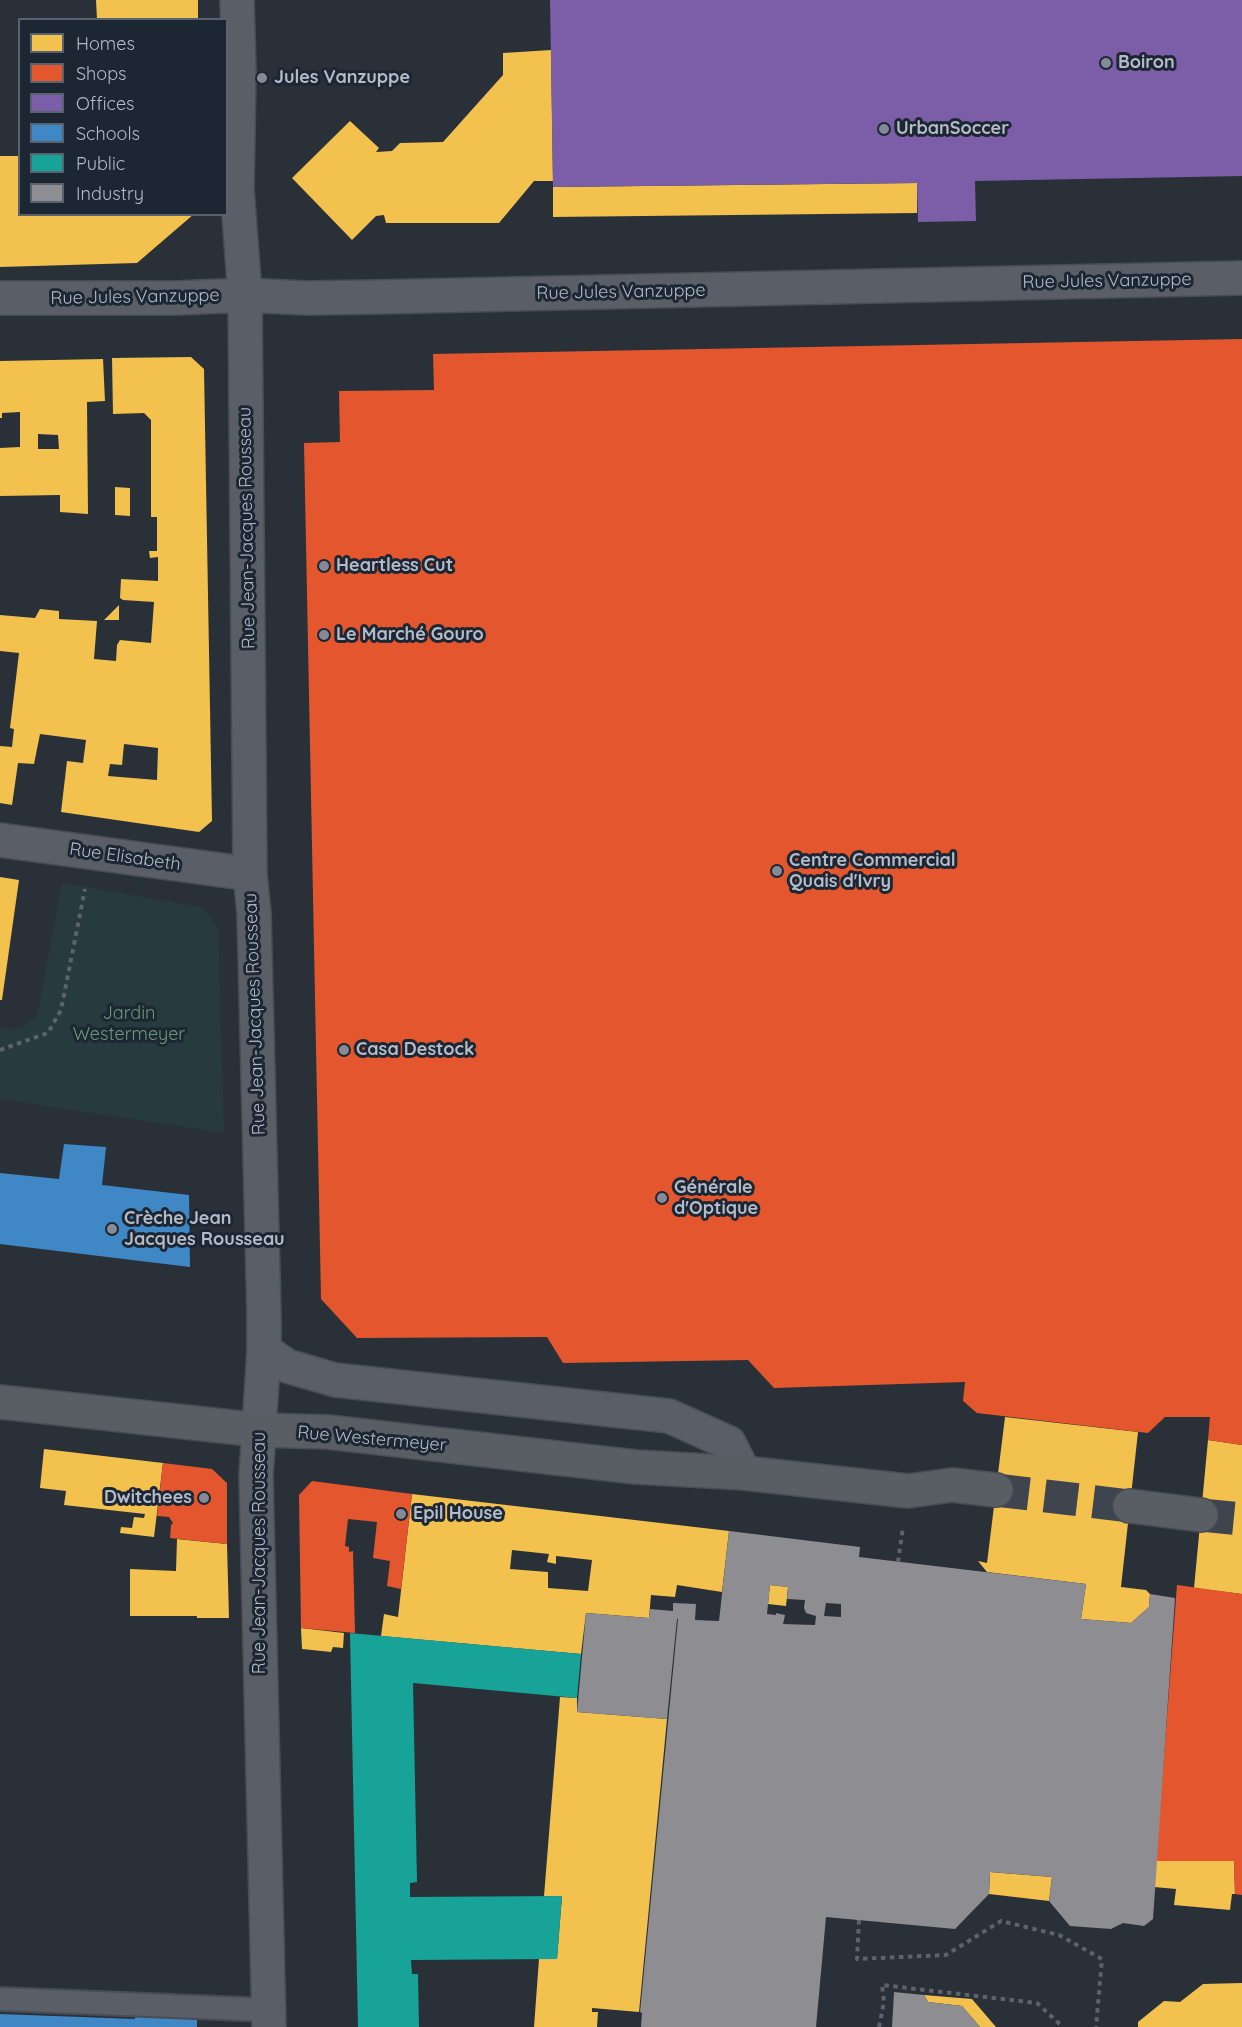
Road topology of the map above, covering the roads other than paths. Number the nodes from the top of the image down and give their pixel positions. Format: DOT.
graph roads {
  1 [pos="237,0"];
  2 [pos="1242,278"];
  3 [pos="245,295"];
  4 [pos="0,298"];
  5 [pos="0,840"];
  6 [pos="250,874"];
  7 [pos="264,1350"];
  8 [pos="0,1402"];
  9 [pos="259,1430"];
  10 [pos="744,1473"];
  11 [pos="996,1490"];
  12 [pos="1130,1506"];
  13 [pos="1201,1515"];
  14 [pos="0,1999"];
  15 [pos="269,2018"];
  1 -- 3 [label="street, Rue Jean-Jacques Rousseau"];
  2 -- 3 [label="street, Rue Jules Vanzuppe"];
  3 -- 4 [label="street, Rue Jules Vanzuppe"];
  3 -- 6 [label="street, Rue Jean-Jacques Rousseau"];
  5 -- 6 [label="street, Rue Elisabeth"];
  6 -- 7 [label="street, Rue Jean-Jacques Rousseau"];
  7 -- 9 [label="street, Rue Jean-Jacques Rousseau"];
  7 -- 10 [label="street"];
  8 -- 9 [label="main road, Rue Westermeyer"];
  9 -- 10 [label="main road, Rue Westermeyer"];
  9 -- 15 [label="street, Rue Jean-Jacques Rousseau"];
  10 -- 11 [label="main road, Rue Westermeyer"];
  12 -- 13 [label="main road"];
  14 -- 15 [label="lane"];
}
